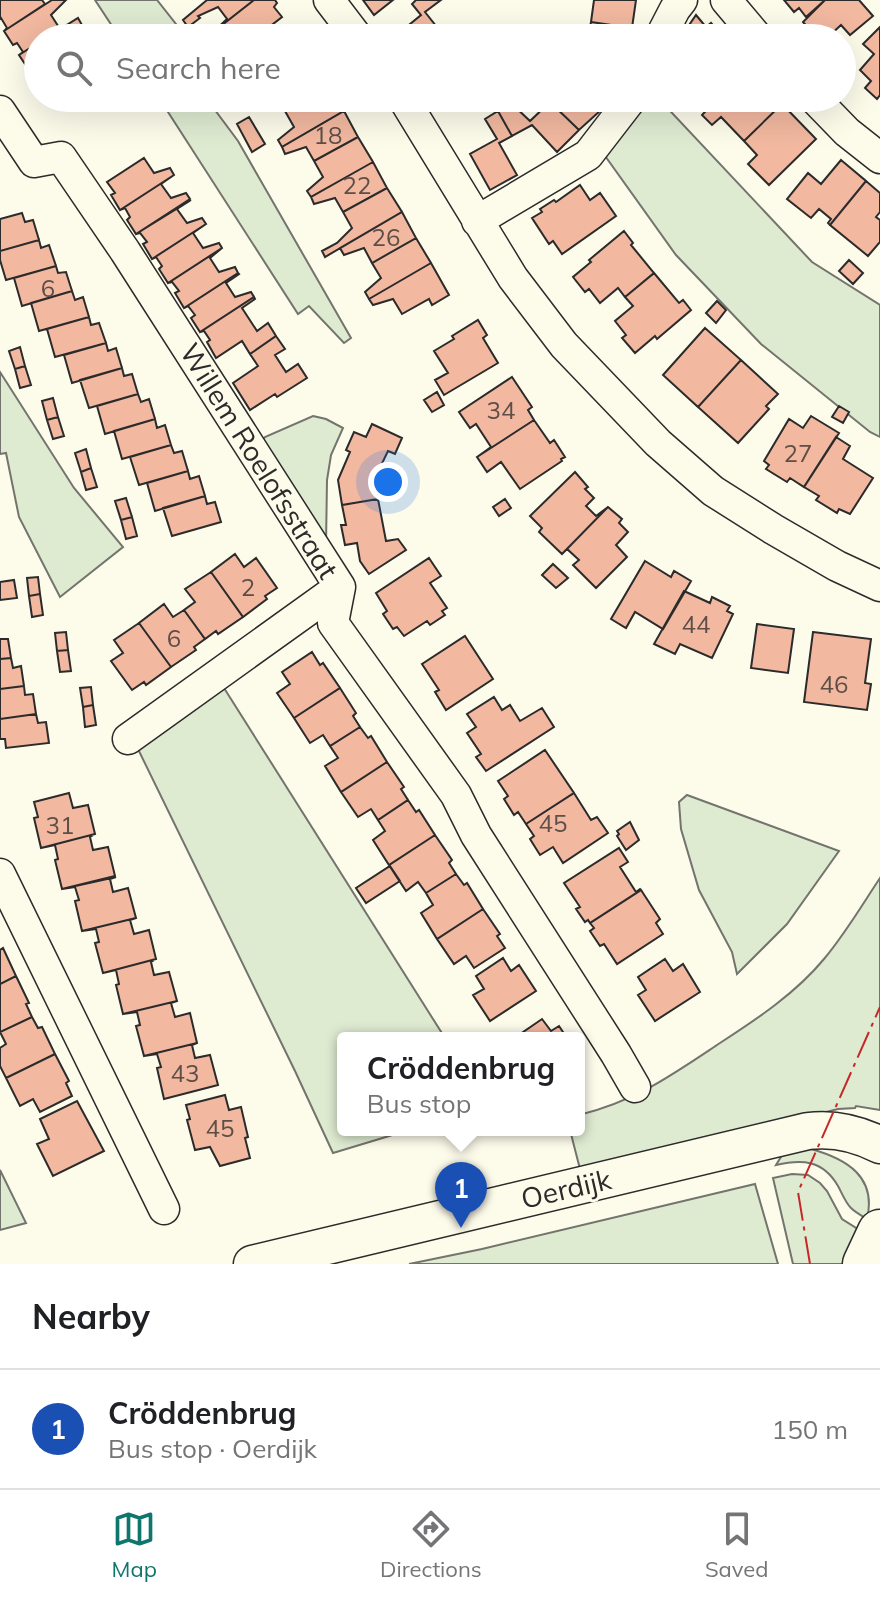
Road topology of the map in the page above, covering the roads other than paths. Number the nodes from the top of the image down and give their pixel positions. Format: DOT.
graph roads {
  1 [pos="329,0"];
  2 [pos="682,0"];
  3 [pos="726,0"];
  4 [pos="347,24"];
  5 [pos="667,24"];
  6 [pos="746,24"];
  7 [pos="0,111"];
  8 [pos="411,112"];
  9 [pos="621,112"];
  10 [pos="828,112"];
  11 [pos="880,158"];
  12 [pos="477,221"];
  13 [pos="880,586"];
  14 [pos="340,587"];
  15 [pos="128,739"];
  16 [pos="0,874"];
  17 [pos="635,1087"];
  18 [pos="880,1145"];
  19 [pos="164,1209"];
  20 [pos="880,1232"];
  21 [pos="252,1264"];
  22 [pos="865,1264"];
  1 -- 4 [label="street"];
  2 -- 5 [label="street"];
  3 -- 6 [label="street"];
  7 -- 14 [label="street, Willem Roelofsstraat"];
  8 -- 12 [label="street"];
  9 -- 12 [label="street"];
  10 -- 11 [label="street"];
  12 -- 13 [label="street"];
  14 -- 15 [label="street"];
  14 -- 17 [label="street, Willem Roelofsstraat"];
  16 -- 19 [label="street"];
  18 -- 21 [label="street, Oerdijk"];
  20 -- 22 [label="main road"];
}
